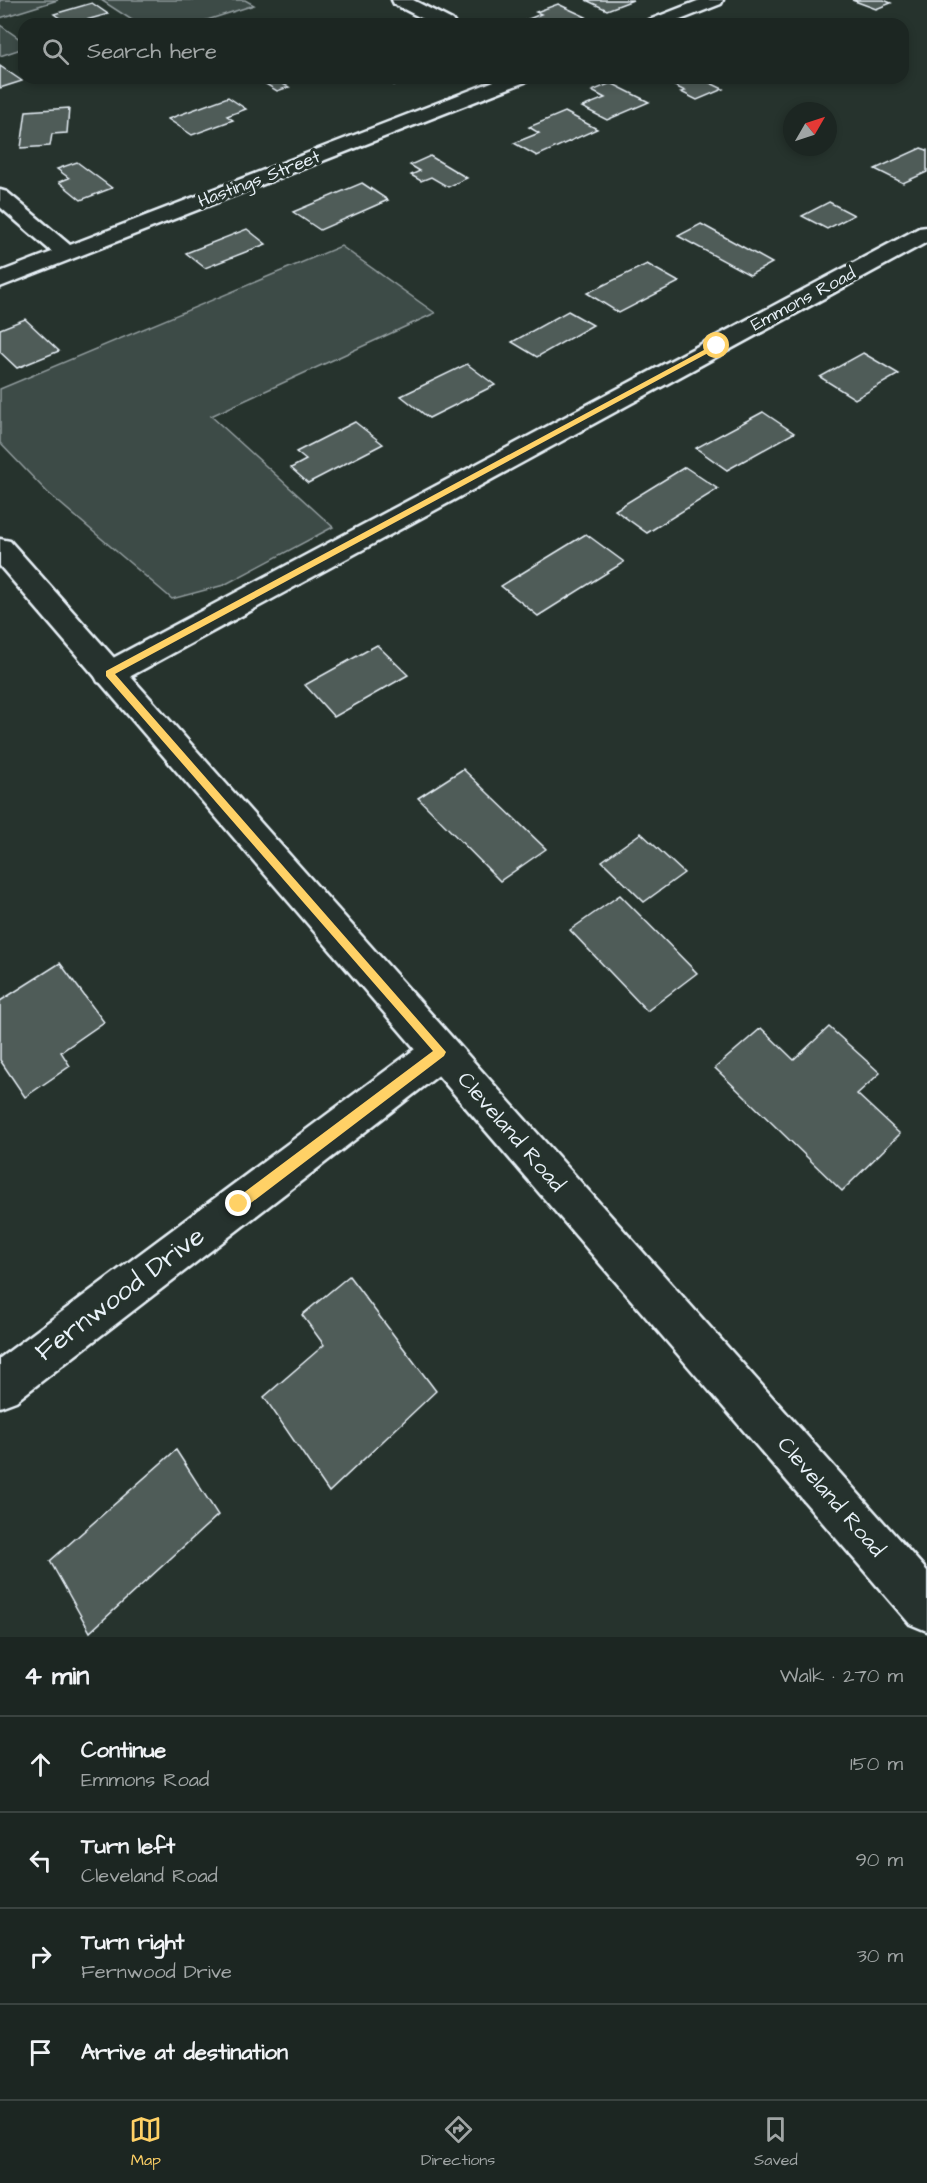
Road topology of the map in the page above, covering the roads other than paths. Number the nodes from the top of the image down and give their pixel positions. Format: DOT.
graph roads {
  1 [pos="400,0"];
  2 [pos="716,0"];
  3 [pos="434,18"];
  4 [pos="670,18"];
  5 [pos="503,84"];
  6 [pos="0,196"];
  7 [pos="927,232"];
  8 [pos="66,253"];
  9 [pos="0,280"];
  10 [pos="0,548"];
  11 [pos="109,674"];
  12 [pos="440,1052"];
  13 [pos="0,1385"];
  14 [pos="927,1607"];
  1 -- 3 [label="street"];
  2 -- 4 [label="street"];
  5 -- 8 [label="street, Hastings Street"];
  6 -- 8 [label="street"];
  7 -- 11 [label="street, Emmons Road"];
  8 -- 9 [label="street, Hastings Street"];
  10 -- 11 [label="street, Cleveland Road"];
  11 -- 12 [label="street, Cleveland Road"];
  12 -- 13 [label="street, Fernwood Drive"];
  12 -- 14 [label="street, Cleveland Road"];
}
